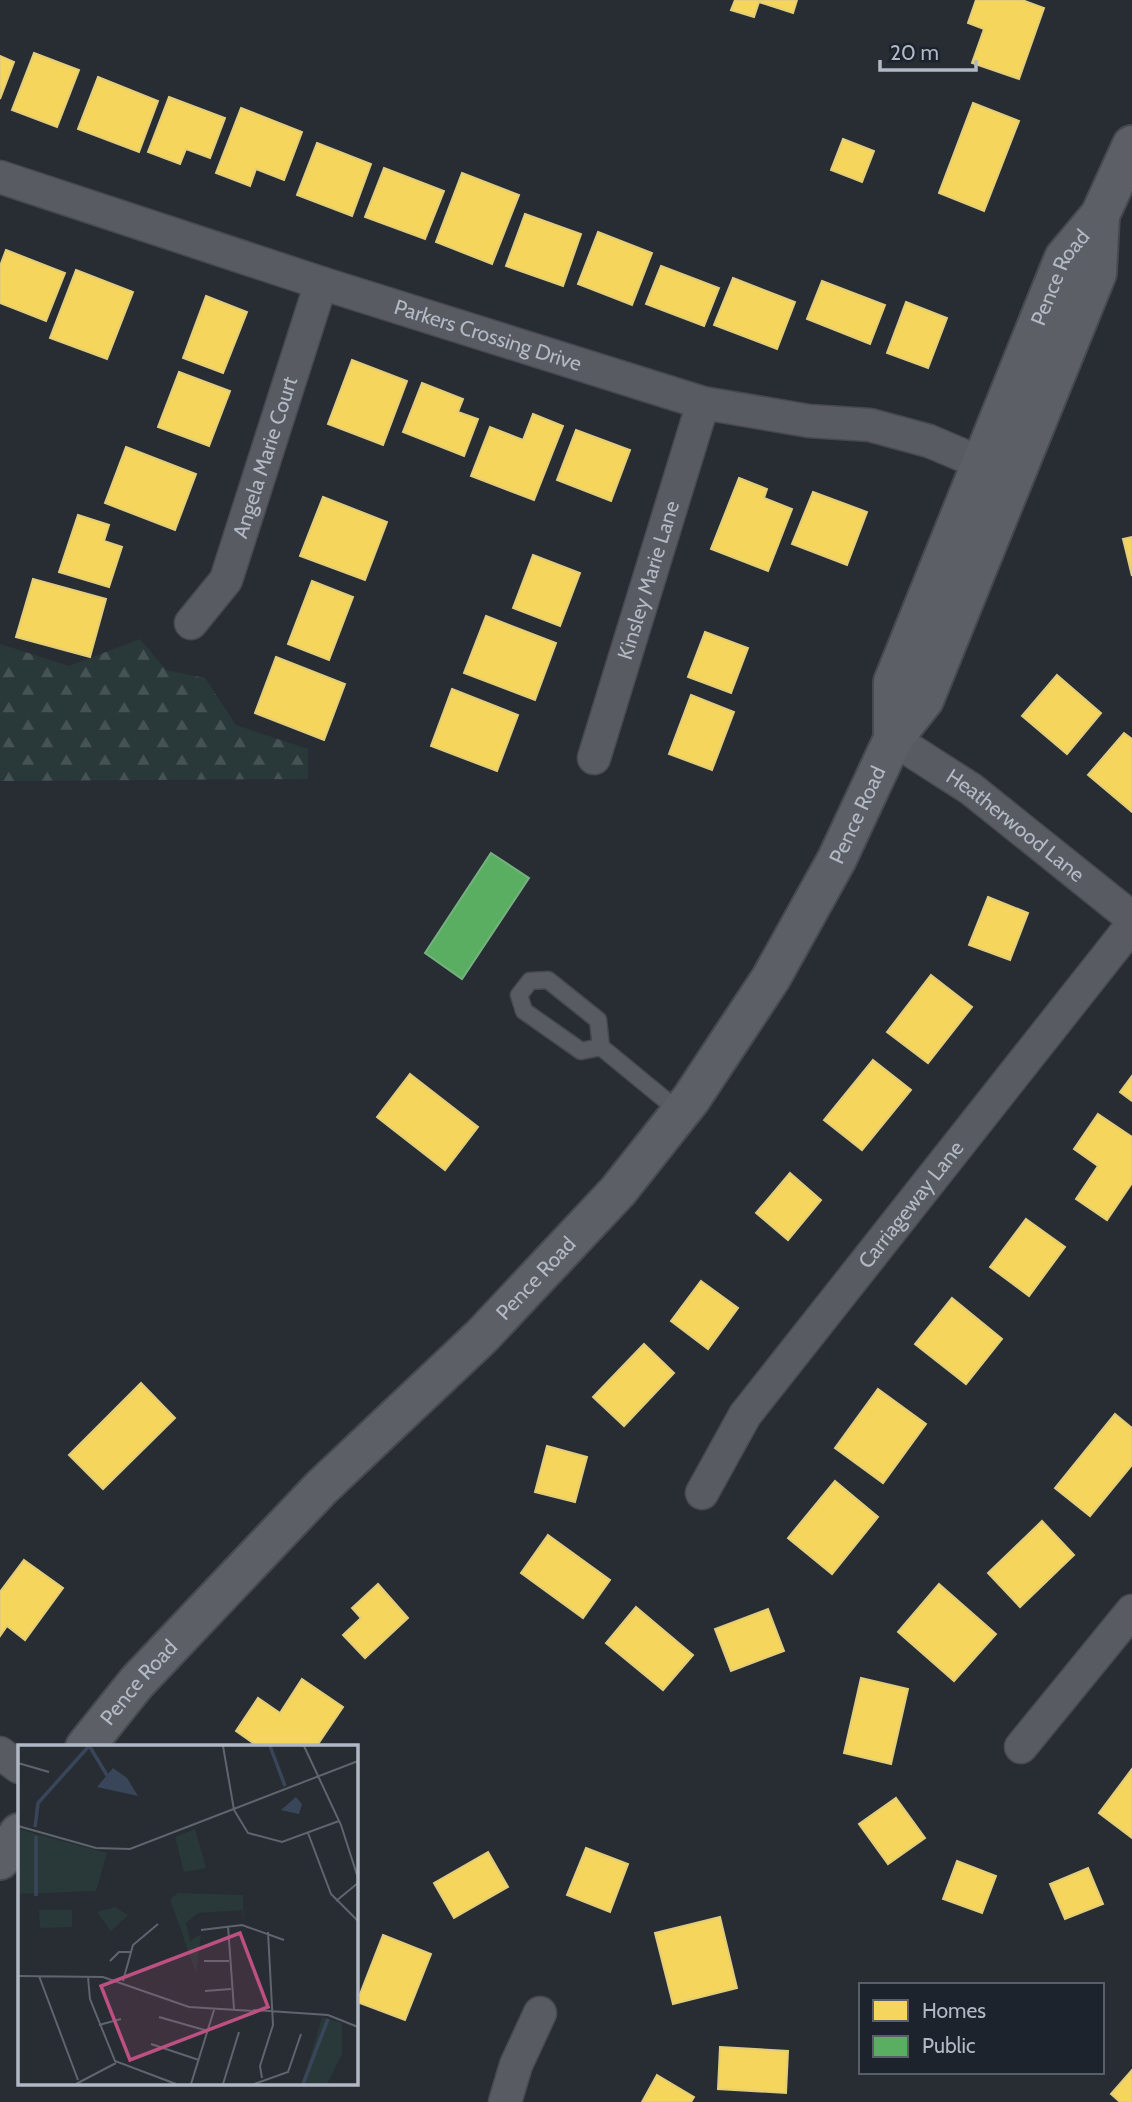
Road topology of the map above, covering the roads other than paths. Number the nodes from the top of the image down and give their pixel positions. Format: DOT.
graph roads {
  1 [pos="1132,145"];
  2 [pos="0,177"];
  3 [pos="1100,215"];
  4 [pos="321,283"];
  5 [pos="703,402"];
  6 [pos="981,463"];
  7 [pos="191,623"];
  8 [pos="893,739"];
  9 [pos="594,758"];
  10 [pos="1132,918"];
  11 [pos="1132,925"];
  12 [pos="601,1047"];
  13 [pos="680,1112"];
  14 [pos="702,1493"];
  15 [pos="1132,1611"];
  16 [pos="87,1745"];
  17 [pos="1021,1747"];
  18 [pos="0,1753"];
  19 [pos="18,1766"];
  20 [pos="18,1834"];
  21 [pos="0,1860"];
  22 [pos="540,2013"];
  23 [pos="505,2102"];
  1 -- 3 [label="street, Pence Road"];
  2 -- 4 [label="street, Parkers Crossing Drive"];
  3 -- 6 [label="street, Pence Road"];
  3 -- 8 [label="street, Pence Road"];
  4 -- 5 [label="street, Parkers Crossing Drive"];
  4 -- 7 [label="street, Angela Marie Court"];
  5 -- 6 [label="street, Parkers Crossing Drive"];
  5 -- 9 [label="street, Kinsley Marie Lane"];
  6 -- 8 [label="street, Pence Road"];
  8 -- 10 [label="street, Heatherwood Lane"];
  8 -- 13 [label="street, Pence Road"];
  11 -- 14 [label="street, Carriageway Lane"];
  12 -- 12 [label="lane"];
  12 -- 13 [label="lane"];
  13 -- 16 [label="street, Pence Road"];
  15 -- 17 [label="street"];
  18 -- 19 [label="street"];
  20 -- 21 [label="street"];
  22 -- 23 [label="street"];
}
